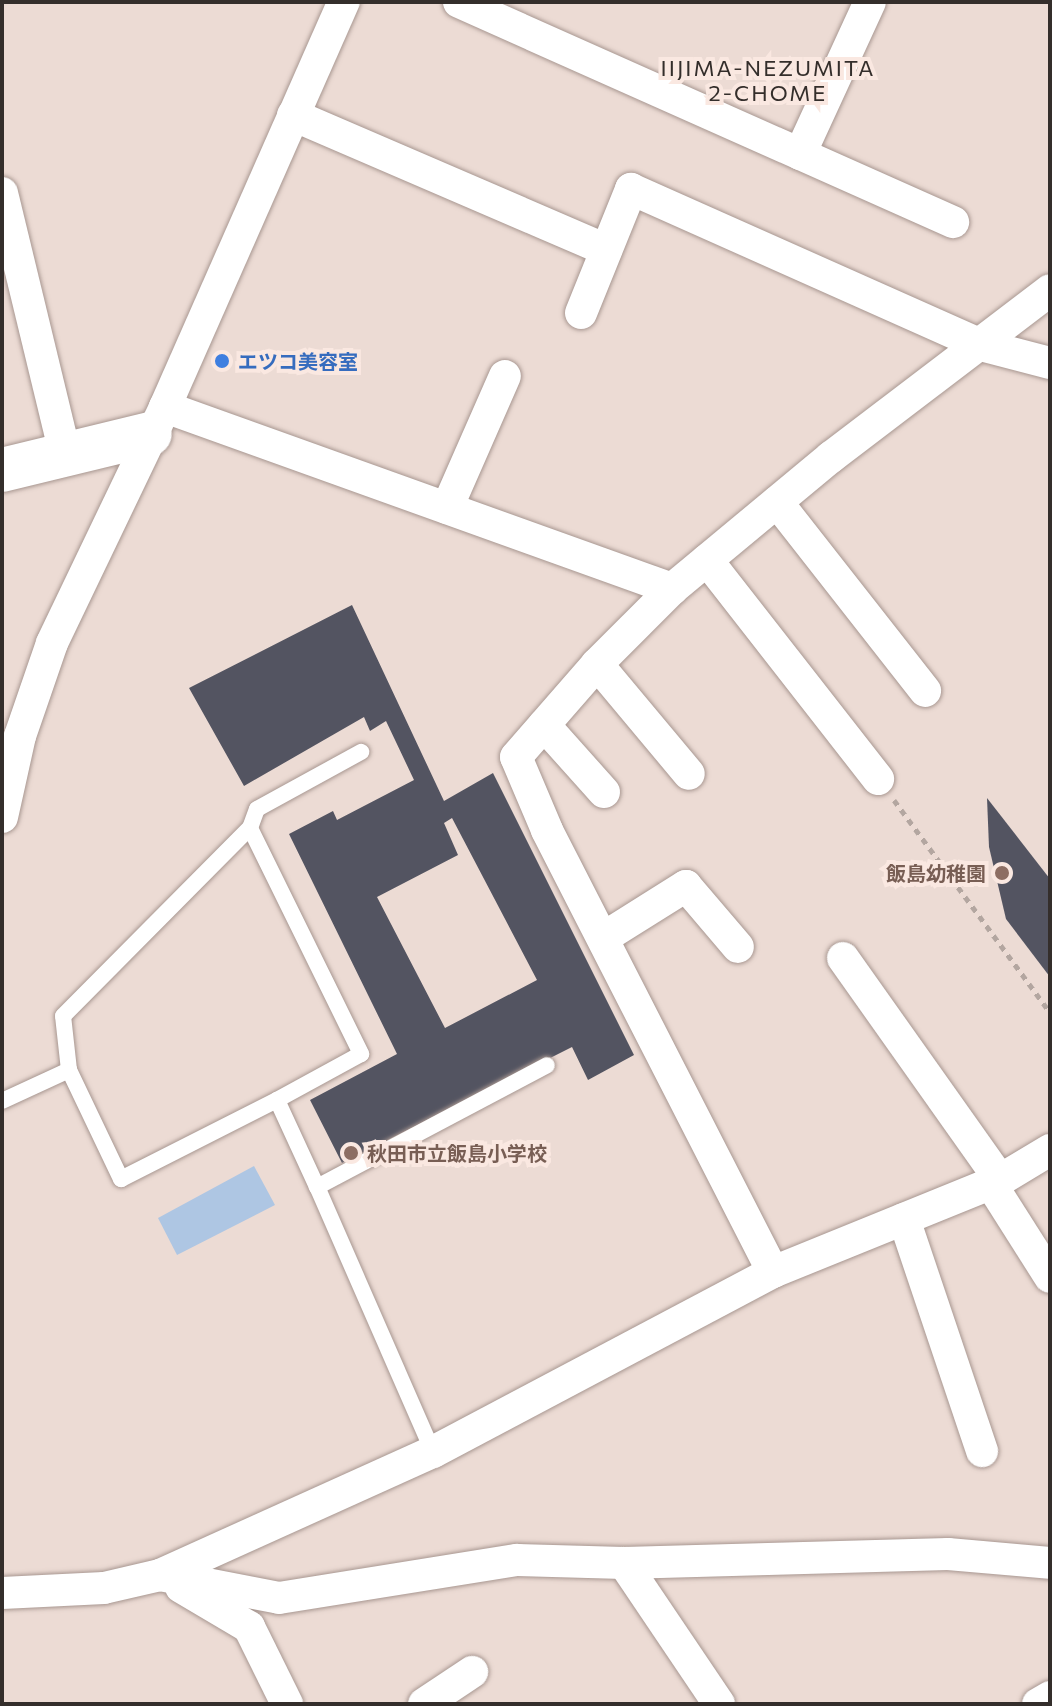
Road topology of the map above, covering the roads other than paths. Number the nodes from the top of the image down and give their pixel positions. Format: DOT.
graph roads {
  1 [pos="344,2"];
  2 [pos="459,2"];
  3 [pos="870,2"];
  4 [pos="293,115"];
  5 [pos="800,154"];
  6 [pos="3,197"];
  7 [pos="953,222"];
  8 [pos="606,250"];
  9 [pos="1050,290"];
  10 [pos="581,313"];
  11 [pos="981,345"];
  12 [pos="1050,363"];
  13 [pos="505,376"];
  14 [pos="158,420"];
  15 [pos="65,453"];
  16 [pos="2,470"];
  17 [pos="777,502"];
  18 [pos="447,508"];
  19 [pos="707,560"];
  20 [pos="672,589"];
  21 [pos="597,664"];
  22 [pos="925,691"];
  23 [pos="544,725"];
  24 [pos="11,738"];
  25 [pos="361,752"];
  26 [pos="689,774"];
  27 [pos="878,779"];
  28 [pos="604,792"];
  29 [pos="2,817"];
  30 [pos="250,828"];
  31 [pos="603,938"];
  32 [pos="738,947"];
  33 [pos="843,958"];
  34 [pos="547,1065"];
  35 [pos="69,1070"];
  36 [pos="277,1100"];
  37 [pos="2,1101"];
  38 [pos="1050,1150"];
  39 [pos="995,1182"];
  40 [pos="317,1187"];
  41 [pos="904,1219"];
  42 [pos="773,1272"];
  43 [pos="1050,1277"];
  44 [pos="982,1451"];
  45 [pos="433,1452"];
  46 [pos="624,1563"];
  47 [pos="1050,1563"];
  48 [pos="160,1575"];
  49 [pos="2,1593"];
  50 [pos="472,1672"];
  51 [pos="1050,1697"];
  52 [pos="287,1704"];
  53 [pos="424,1704"];
  54 [pos="719,1704"];
  55 [pos="1038,1704"];
  1 -- 4 [label="street"];
  2 -- 5 [label="street"];
  3 -- 5 [label="street"];
  4 -- 8 [label="street"];
  4 -- 14 [label="street"];
  5 -- 7 [label="street"];
  6 -- 15 [label="street"];
  8 -- 10 [label="street"];
  8 -- 11 [label="street"];
  9 -- 11 [label="street"];
  11 -- 12 [label="street"];
  11 -- 17 [label="street"];
  13 -- 18 [label="street"];
  14 -- 15 [label="street"];
  14 -- 18 [label="street"];
  14 -- 24 [label="street"];
  15 -- 16 [label="street"];
  17 -- 19 [label="street"];
  17 -- 22 [label="street"];
  18 -- 20 [label="street"];
  19 -- 20 [label="street"];
  19 -- 27 [label="street"];
  20 -- 21 [label="street"];
  21 -- 23 [label="street"];
  21 -- 26 [label="street"];
  23 -- 28 [label="street"];
  23 -- 31 [label="street"];
  24 -- 29 [label="street"];
  25 -- 30 [label="lane"];
  30 -- 35 [label="lane"];
  30 -- 36 [label="lane"];
  31 -- 32 [label="street"];
  31 -- 42 [label="street"];
  33 -- 39 [label="street"];
  34 -- 40 [label="lane"];
  35 -- 36 [label="lane"];
  35 -- 37 [label="lane"];
  36 -- 40 [label="lane"];
  38 -- 39 [label="street"];
  39 -- 41 [label="street"];
  39 -- 43 [label="street"];
  40 -- 45 [label="lane"];
  41 -- 42 [label="street"];
  41 -- 44 [label="street"];
  42 -- 45 [label="street"];
  45 -- 48 [label="street"];
  46 -- 47 [label="street"];
  46 -- 48 [label="street"];
  46 -- 54 [label="street"];
  48 -- 49 [label="street"];
  48 -- 52 [label="street"];
  50 -- 53 [label="street"];
  51 -- 55 [label="street"];
}
